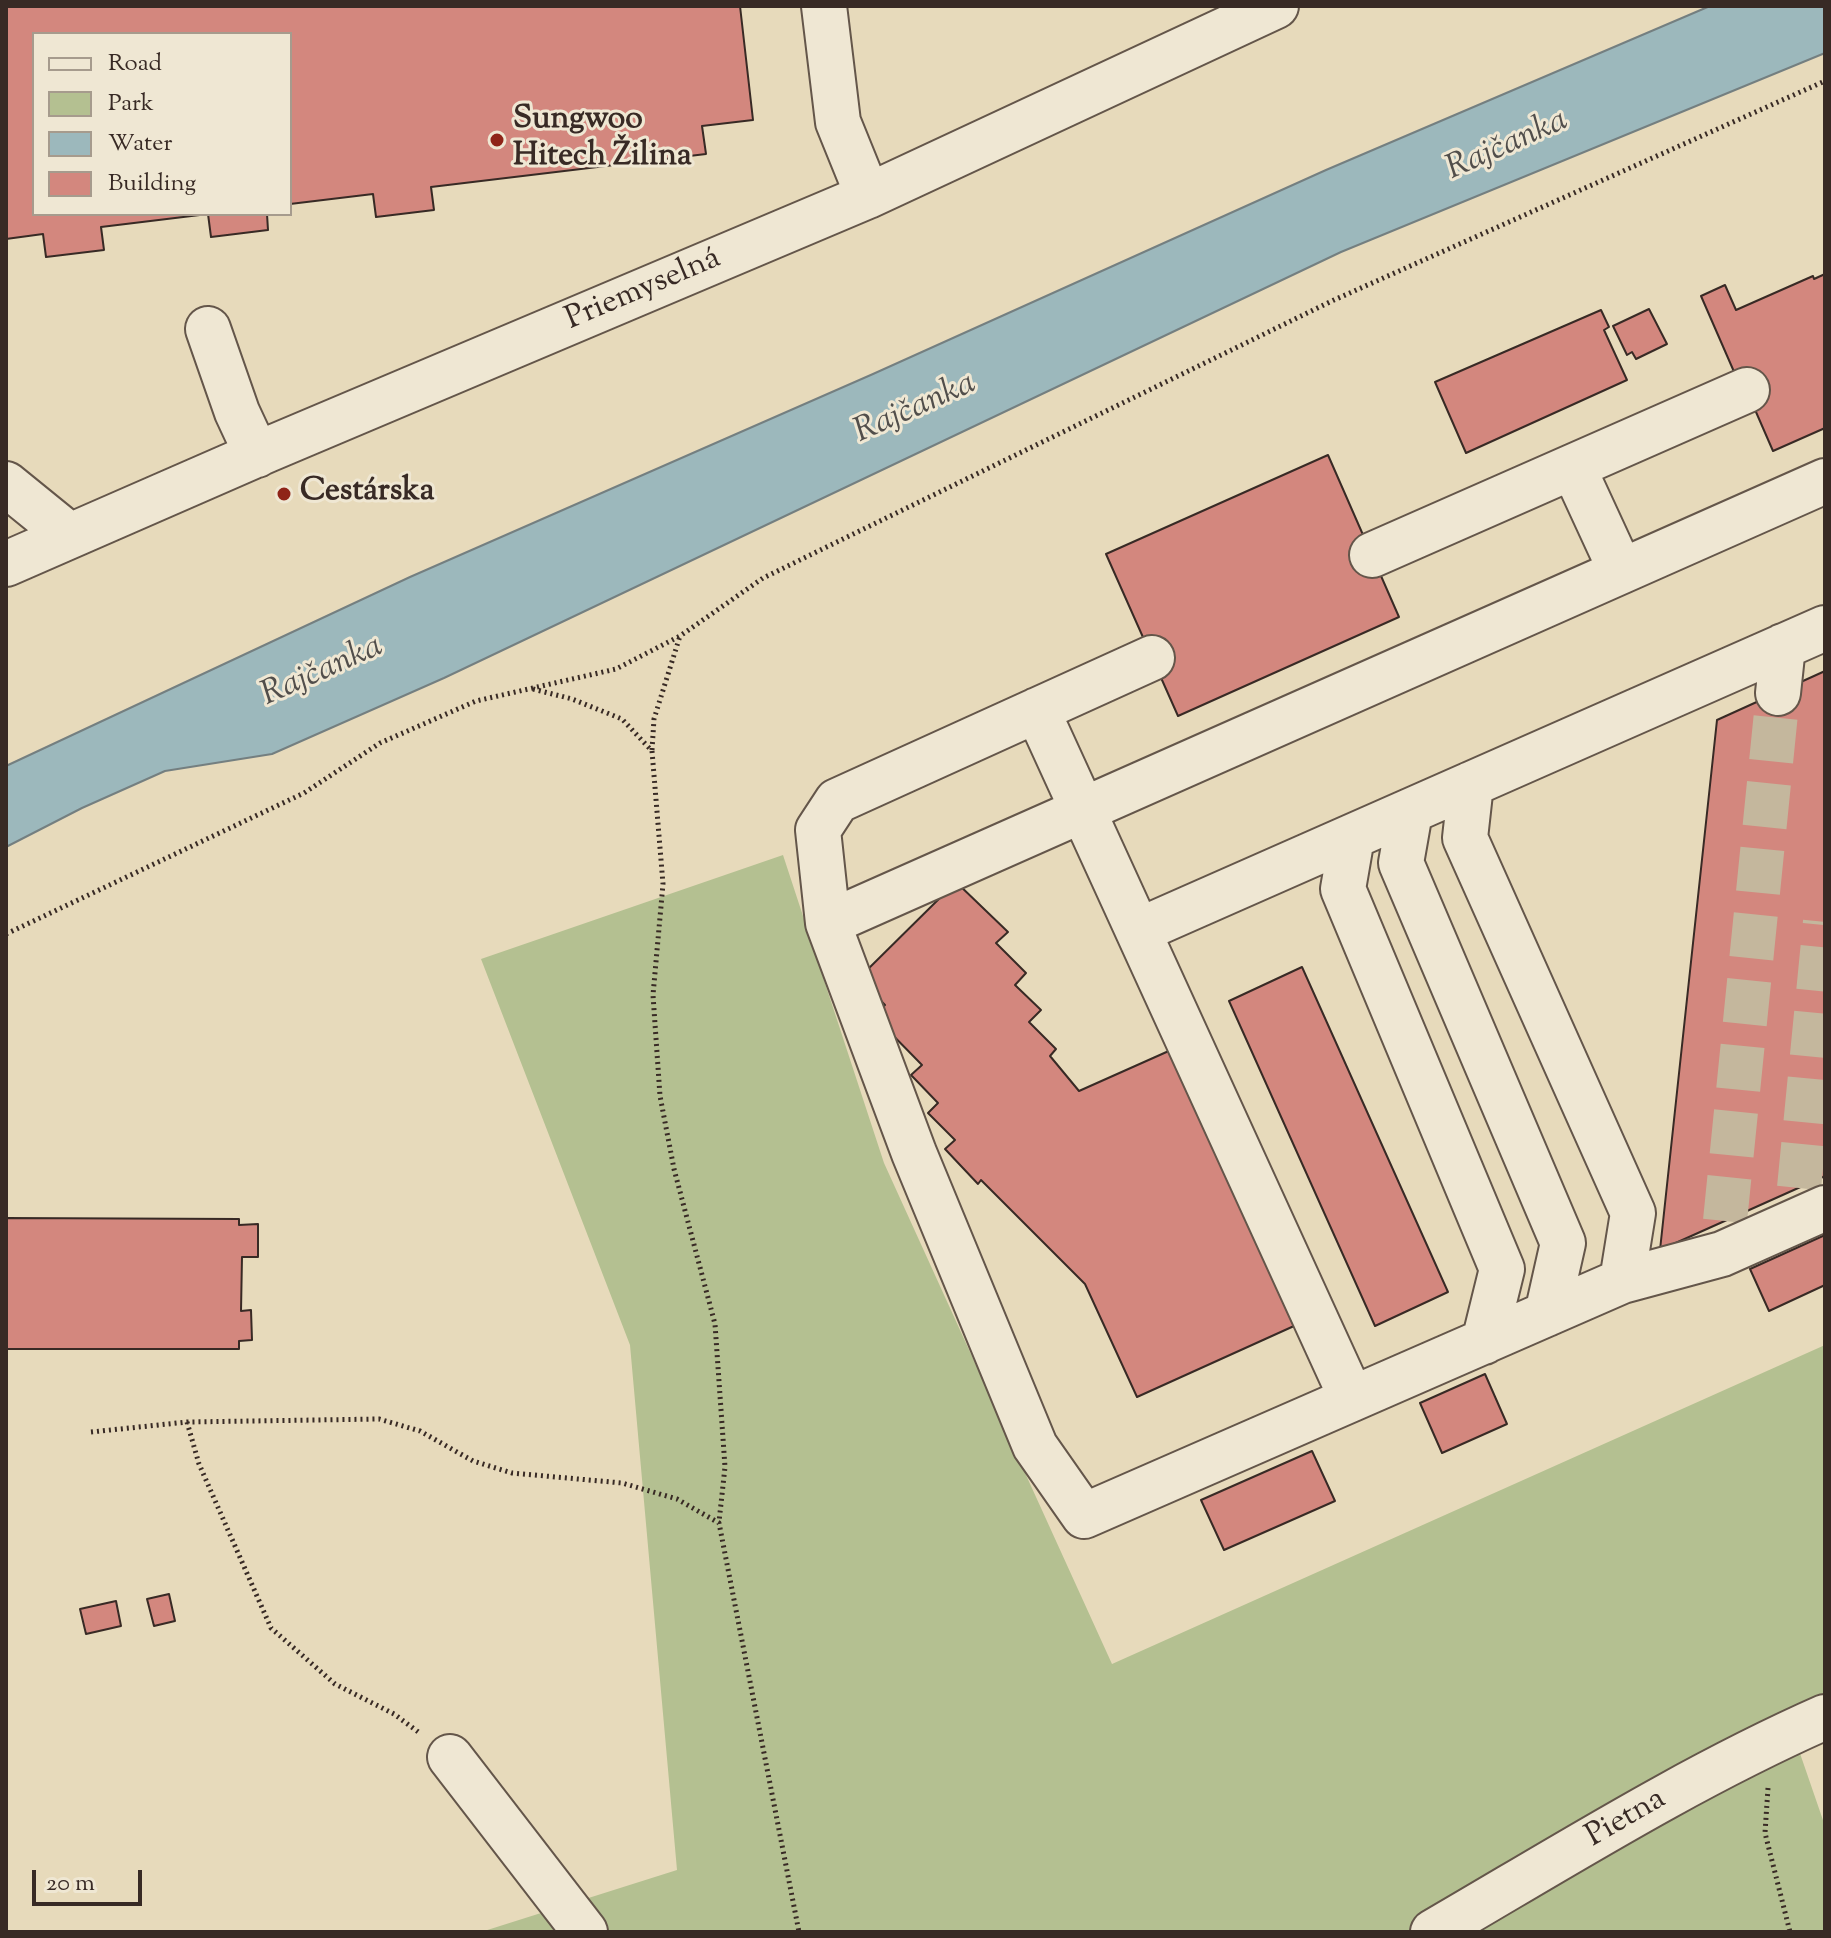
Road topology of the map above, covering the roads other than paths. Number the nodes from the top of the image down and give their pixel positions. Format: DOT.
graph roads {
  1 [pos="824,6"];
  2 [pos="1276,6"];
  3 [pos="868,196"];
  4 [pos="208,329"];
  5 [pos="1747,390"];
  6 [pos="257,455"];
  7 [pos="1573,467"];
  8 [pos="1825,481"];
  9 [pos="6,484"];
  10 [pos="70,536"];
  11 [pos="1372,555"];
  12 [pos="6,564"];
  13 [pos="1621,571"];
  14 [pos="1825,628"];
  15 [pos="1783,646"];
  16 [pos="1152,658"];
  17 [pos="1778,693"];
  18 [pos="1037,710"];
  19 [pos="1471,784"];
  20 [pos="1083,811"];
  21 [pos="1410,812"];
  22 [pos="1352,837"];
  23 [pos="828,923"];
  24 [pos="1138,931"];
  25 [pos="1806,1206"];
  26 [pos="1622,1281"];
  27 [pos="1547,1314"];
  28 [pos="1484,1342"];
  29 [pos="1352,1399"];
  30 [pos="1825,1717"];
  31 [pos="450,1757"];
  32 [pos="585,1932"];
  33 [pos="1433,1932"];
  1 -- 3 [label="street"];
  2 -- 3 [label="street, Priemyselná"];
  3 -- 6 [label="street, Priemyselná"];
  4 -- 6 [label="street"];
  5 -- 7 [label="street"];
  6 -- 10 [label="street, Priemyselná"];
  7 -- 11 [label="street"];
  7 -- 13 [label="street"];
  8 -- 13 [label="street"];
  9 -- 10 [label="street"];
  10 -- 12 [label="street, Priemyselná"];
  13 -- 20 [label="street"];
  14 -- 15 [label="street"];
  15 -- 17 [label="street"];
  15 -- 19 [label="street"];
  16 -- 18 [label="street"];
  18 -- 20 [label="street"];
  18 -- 23 [label="street"];
  19 -- 21 [label="street"];
  19 -- 26 [label="street"];
  20 -- 23 [label="street"];
  20 -- 24 [label="street"];
  21 -- 22 [label="street"];
  21 -- 27 [label="street"];
  22 -- 24 [label="street"];
  22 -- 28 [label="street"];
  23 -- 29 [label="street"];
  24 -- 29 [label="street"];
  25 -- 26 [label="street"];
  26 -- 27 [label="street"];
  27 -- 28 [label="street"];
  28 -- 29 [label="street"];
  30 -- 33 [label="street, Pietna"];
  31 -- 32 [label="street"];
}
